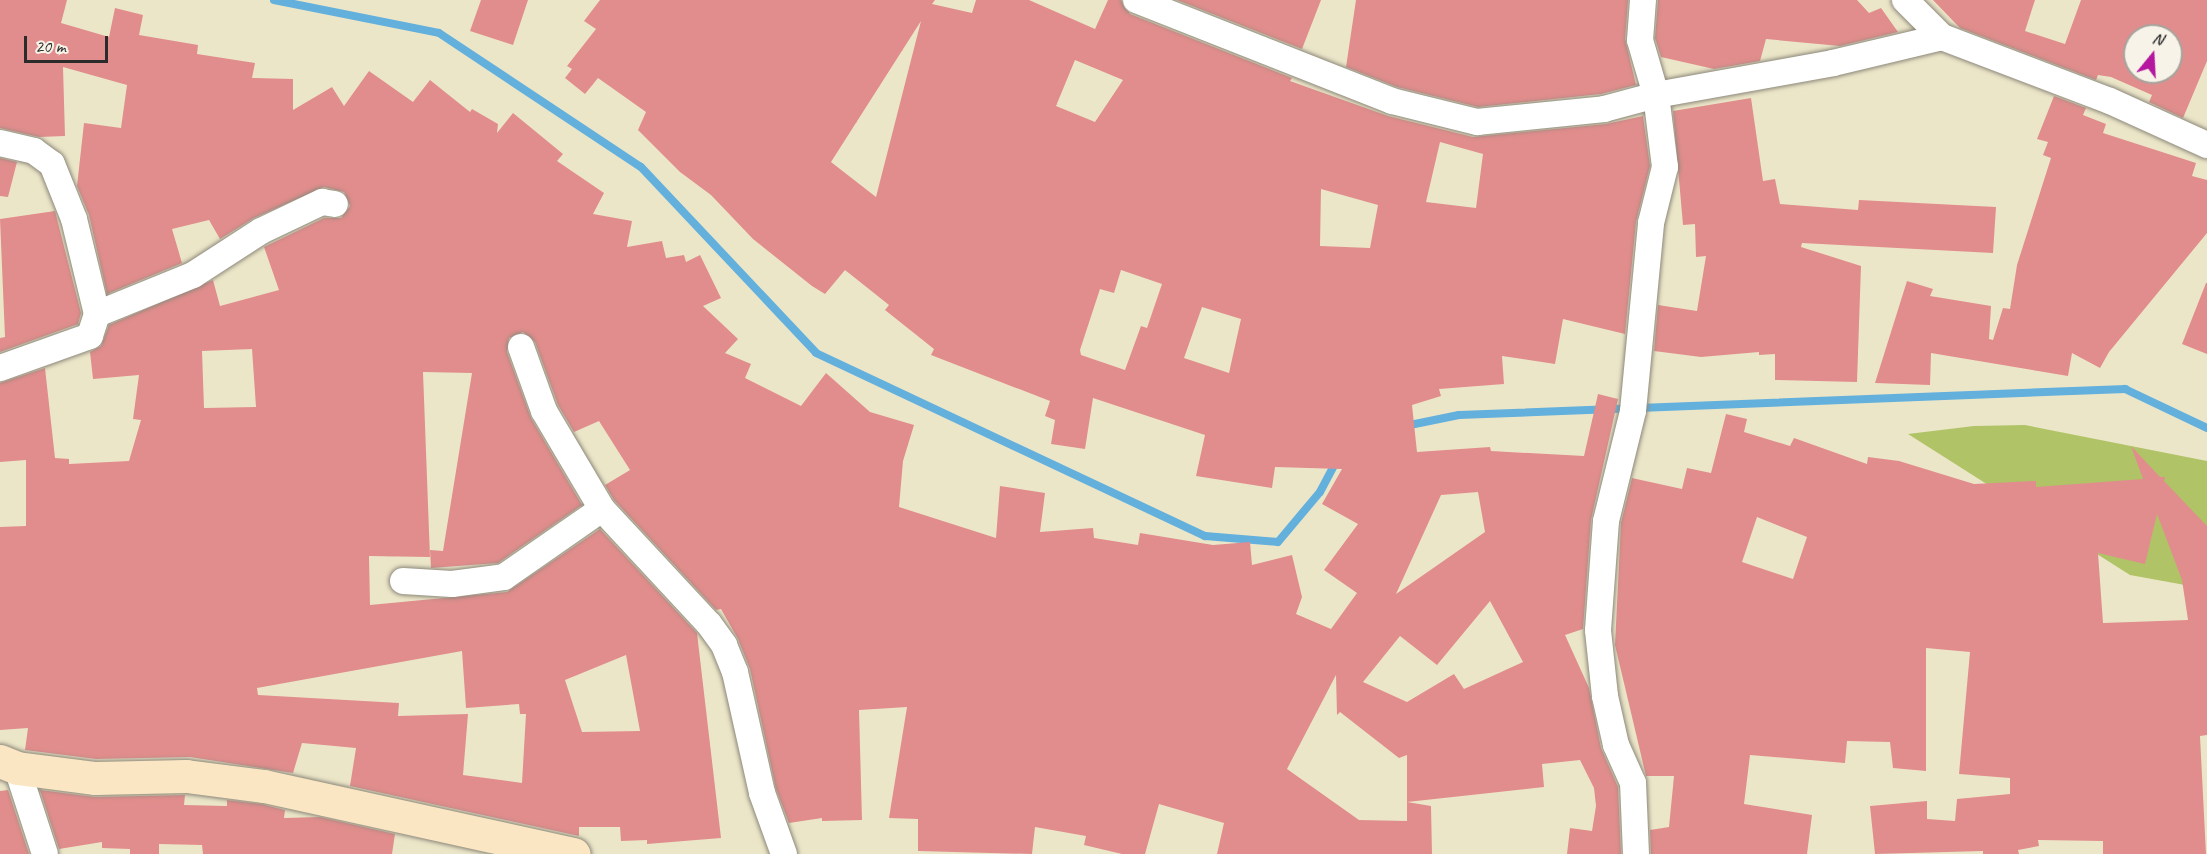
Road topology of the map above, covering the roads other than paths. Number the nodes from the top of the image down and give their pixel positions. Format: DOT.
graph roads {
  1 [pos="1136,0"];
  2 [pos="1643,0"];
  3 [pos="1905,0"];
  4 [pos="1942,36"];
  5 [pos="1656,95"];
  6 [pos="0,143"];
  7 [pos="2207,144"];
  8 [pos="334,204"];
  9 [pos="97,314"];
  10 [pos="521,347"];
  11 [pos="0,368"];
  12 [pos="602,509"];
  13 [pos="403,581"];
  14 [pos="9,764"];
  15 [pos="45,854"];
  16 [pos="574,854"];
  17 [pos="784,854"];
  18 [pos="1636,854"];
  1 -- 5 [label="street"];
  2 -- 5 [label="street"];
  3 -- 4 [label="street"];
  4 -- 5 [label="street"];
  4 -- 7 [label="street"];
  5 -- 18 [label="street"];
  6 -- 9 [label="street"];
  8 -- 9 [label="street"];
  9 -- 11 [label="street"];
  10 -- 12 [label="street"];
  12 -- 13 [label="street"];
  12 -- 17 [label="street"];
  14 -- 15 [label="street"];
  14 -- 16 [label="street"];
}
